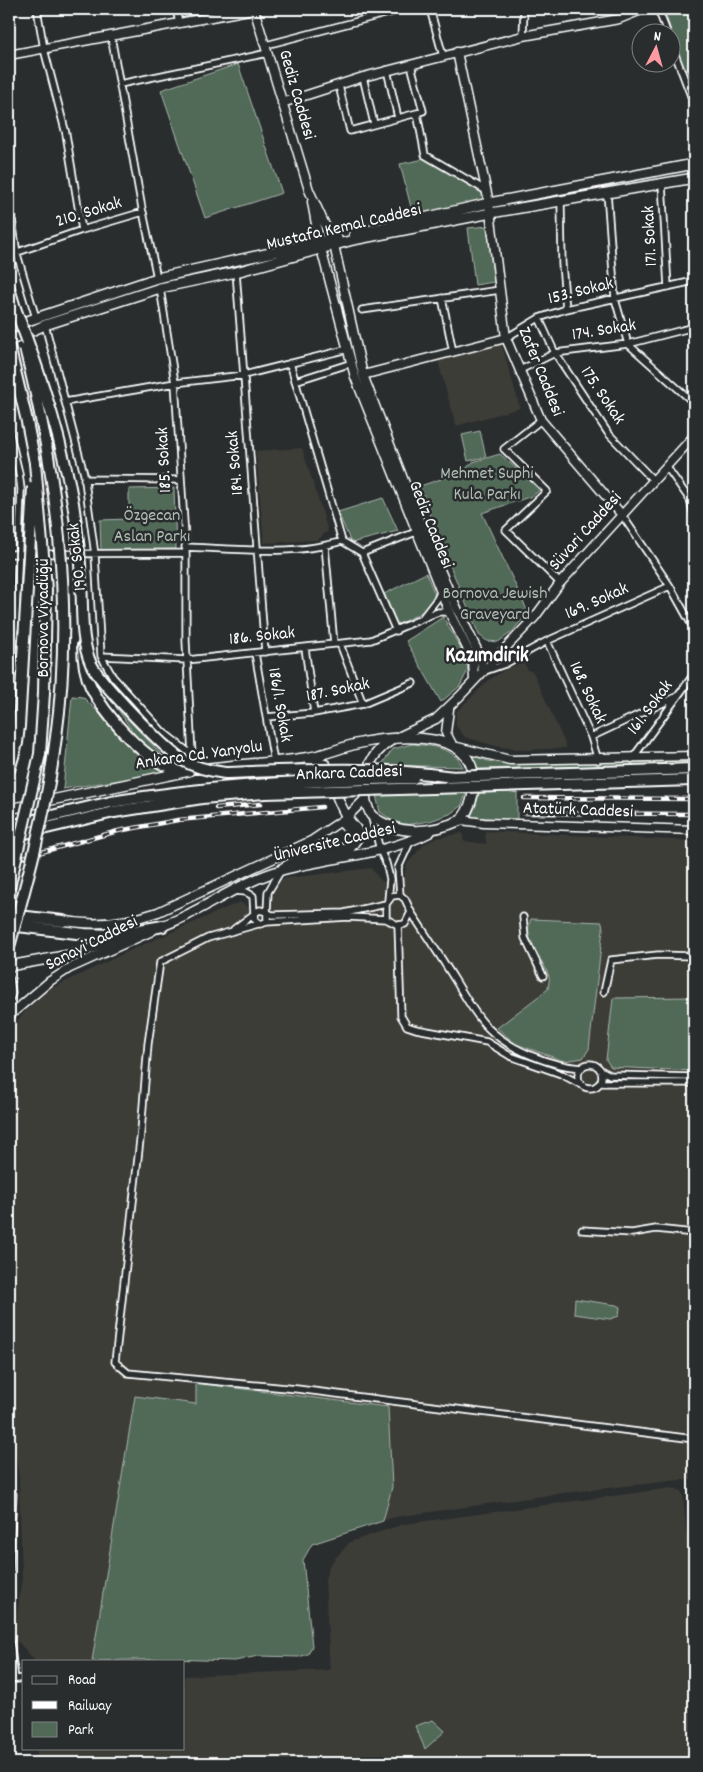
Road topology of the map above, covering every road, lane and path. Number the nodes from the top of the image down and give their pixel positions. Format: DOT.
graph roads {
  1 [pos="37,9"];
  2 [pos="176,9"];
  3 [pos="254,9"];
  4 [pos="404,9"];
  5 [pos="430,9"];
  6 [pos="524,9"];
  7 [pos="644,9"];
  8 [pos="658,9"];
  9 [pos="663,22"];
  10 [pos="179,24"];
  11 [pos="111,36"];
  12 [pos="522,36"];
  13 [pos="44,48"];
  14 [pos="267,49"];
  15 [pos="457,52"];
  16 [pos="9,55"];
  17 [pos="443,56"];
  18 [pos="411,65"];
  19 [pos="680,67"];
  20 [pos="387,70"];
  21 [pos="363,77"];
  22 [pos="120,84"];
  23 [pos="339,86"];
  24 [pos="282,104"];
  25 [pos="694,104"];
  26 [pos="417,113"];
  27 [pos="398,118"];
  28 [pos="374,124"];
  29 [pos="694,164"];
  30 [pos="694,178"];
  31 [pos="662,183"];
  32 [pos="309,190"];
  33 [pos="485,190"];
  34 [pos="607,192"];
  35 [pos="9,198"];
  36 [pos="561,202"];
  37 [pos="489,203"];
  38 [pos="491,213"];
  39 [pos="143,214"];
  40 [pos="82,230"];
  41 [pos="332,242"];
  42 [pos="319,244"];
  43 [pos="17,254"];
  44 [pos="9,255"];
  45 [pos="236,272"];
  46 [pos="157,278"];
  47 [pos="694,281"];
  48 [pos="668,287"];
  49 [pos="9,288"];
  50 [pos="160,288"];
  51 [pos="500,290"];
  52 [pos="442,298"];
  53 [pos="615,298"];
  54 [pos="15,308"];
  55 [pos="566,309"];
  56 [pos="362,310"];
  57 [pos="36,318"];
  58 [pos="539,318"];
  59 [pos="45,325"];
  60 [pos="9,327"];
  61 [pos="694,327"];
  62 [pos="506,338"];
  63 [pos="9,341"];
  64 [pos="628,344"];
  65 [pos="9,346"];
  66 [pos="348,349"];
  67 [pos="453,352"];
  68 [pos="555,353"];
  69 [pos="352,363"];
  70 [pos="290,364"];
  71 [pos="520,370"];
  72 [pos="244,375"];
  73 [pos="363,375"];
  74 [pos="295,381"];
  75 [pos="175,383"];
  76 [pos="65,402"];
  77 [pos="694,403"];
  78 [pos="541,420"];
  79 [pos="9,430"];
  80 [pos="694,436"];
  81 [pos="35,463"];
  82 [pos="666,466"];
  83 [pos="84,479"];
  84 [pos="181,480"];
  85 [pos="654,481"];
  86 [pos="694,515"];
  87 [pos="622,516"];
  88 [pos="416,532"];
  89 [pos="342,541"];
  90 [pos="325,546"];
  91 [pos="258,549"];
  92 [pos="185,550"];
  93 [pos="362,553"];
  94 [pos="9,554"];
  95 [pos="17,555"];
  96 [pos="95,555"];
  97 [pos="560,583"];
  98 [pos="670,586"];
  99 [pos="441,590"];
  100 [pos="449,612"];
  101 [pos="422,618"];
  102 [pos="82,620"];
  103 [pos="694,629"];
  104 [pos="396,631"];
  105 [pos="546,641"];
  106 [pos="337,644"];
  107 [pos="305,648"];
  108 [pos="265,652"];
  109 [pos="255,653"];
  110 [pos="101,656"];
  111 [pos="187,660"];
  112 [pos="9,669"];
  113 [pos="483,672"];
  114 [pos="694,674"];
  115 [pos="474,680"];
  116 [pos="413,683"];
  117 [pos="679,695"];
  118 [pos="363,704"];
  119 [pos="449,707"];
  120 [pos="314,713"];
  121 [pos="266,717"];
  122 [pos="591,737"];
  123 [pos="393,739"];
  124 [pos="453,746"];
  125 [pos="192,755"];
  126 [pos="694,756"];
  127 [pos="307,758"];
  128 [pos="632,759"];
  129 [pos="598,760"];
  130 [pos="274,762"];
  131 [pos="212,768"];
  132 [pos="694,769"];
  133 [pos="9,770"];
  134 [pos="453,777"];
  135 [pos="694,780"];
  136 [pos="366,798"];
  137 [pos="9,808"];
  138 [pos="371,816"];
  139 [pos="344,820"];
  140 [pos="462,820"];
  141 [pos="9,826"];
  142 [pos="694,830"];
  143 [pos="432,831"];
  144 [pos="9,837"];
  145 [pos="410,842"];
  146 [pos="20,846"];
  147 [pos="380,850"];
  148 [pos="281,870"];
  149 [pos="9,874"];
  150 [pos="9,888"];
  151 [pos="234,891"];
  152 [pos="400,895"];
  153 [pos="387,902"];
  154 [pos="9,910"];
  155 [pos="267,912"];
  156 [pos="411,912"];
  157 [pos="254,914"];
  158 [pos="9,915"];
  159 [pos="523,916"];
  160 [pos="386,919"];
  161 [pos="63,921"];
  162 [pos="267,922"];
  163 [pos="258,924"];
  164 [pos="9,925"];
  165 [pos="398,925"];
  166 [pos="163,926"];
  167 [pos="228,932"];
  168 [pos="9,947"];
  169 [pos="694,956"];
  170 [pos="9,966"];
  171 [pos="543,976"];
  172 [pos="9,980"];
  173 [pos="604,992"];
  174 [pos="9,998"];
  175 [pos="10,1016"];
  176 [pos="582,1068"];
  177 [pos="600,1070"];
  178 [pos="694,1077"];
  179 [pos="600,1083"];
  180 [pos="694,1083"];
  181 [pos="582,1084"];
  182 [pos="582,1230"];
  183 [pos="694,1233"];
  184 [pos="694,1439"];
  185 [pos="9,1494"];
  186 [pos="9,1571"];
  187 [pos="9,1634"];
  188 [pos="12,1680"];
  1 -- 13 [label="street"];
  2 -- 10 [label="street"];
  3 -- 10 [label="main road"];
  3 -- 14 [label="main road, Gediz Caddesi"];
  4 -- 14 [label="street"];
  5 -- 17 [label="street"];
  6 -- 12 [label="street"];
  7 -- 12 [label="main road"];
  8 -- 9 [label="street"];
  10 -- 11 [label="main road"];
  11 -- 13 [label="main road"];
  11 -- 22 [label="street"];
  12 -- 15 [label="main road"];
  13 -- 16 [label="main road"];
  13 -- 40 [label="street"];
  14 -- 22 [label="street"];
  14 -- 24 [label="main road, Gediz Caddesi"];
  15 -- 17 [label="main road"];
  15 -- 33 [label="main road, Zafer Caddesi"];
  17 -- 18 [label="main road"];
  18 -- 20 [label="main road"];
  18 -- 26 [label="street"];
  19 -- 25 [label="street"];
  20 -- 21 [label="main road"];
  20 -- 27 [label="street"];
  21 -- 23 [label="main road"];
  21 -- 28 [label="street"];
  22 -- 39 [label="street"];
  23 -- 24 [label="main road"];
  23 -- 28 [label="street"];
  24 -- 32 [label="main road, Gediz Caddesi"];
  26 -- 27 [label="street"];
  26 -- 33 [label="street"];
  27 -- 28 [label="street"];
  29 -- 37 [label="main road, Mustafa Kemal Caddesi"];
  30 -- 31 [label="main road, Mustafa Kemal Caddesi"];
  31 -- 34 [label="main road, Mustafa Kemal Caddesi"];
  31 -- 48 [label="street, 171. Sokak"];
  32 -- 41 [label="main road, Gediz Caddesi"];
  32 -- 42 [label="main road, Gediz Caddesi"];
  33 -- 37 [label="main road, Zafer Caddesi"];
  34 -- 36 [label="main road, Mustafa Kemal Caddesi"];
  34 -- 53 [label="street"];
  35 -- 43 [label="street"];
  36 -- 38 [label="main road, Mustafa Kemal Caddesi"];
  36 -- 55 [label="street"];
  37 -- 38 [label="main road, Zafer Caddesi"];
  37 -- 41 [label="main road, Mustafa Kemal Caddesi"];
  38 -- 41 [label="main road, Mustafa Kemal Caddesi"];
  38 -- 51 [label="main road, Zafer Caddesi"];
  39 -- 40 [label="street, 210. Sokak"];
  39 -- 46 [label="street, 210. Sokak"];
  40 -- 43 [label="street, 210. Sokak"];
  41 -- 42 [label="main road, Mustafa Kemal Caddesi"];
  41 -- 73 [label="main road, Gediz Caddesi"];
  42 -- 45 [label="main road, Mustafa Kemal Caddesi"];
  42 -- 46 [label="main road, Mustafa Kemal Caddesi"];
  42 -- 66 [label="main road, Gediz Caddesi"];
  43 -- 44 [label="street, 210. Sokak"];
  43 -- 57 [label="street"];
  45 -- 50 [label="main road, Mustafa Kemal Caddesi"];
  45 -- 72 [label="street, 184. Sokak"];
  46 -- 57 [label="main road, Mustafa Kemal Caddesi"];
  47 -- 48 [label="street, 153. Sokak"];
  48 -- 53 [label="street, 153. Sokak"];
  49 -- 54 [label="highway, Bornova Viyadüğü"];
  50 -- 59 [label="main road, Mustafa Kemal Caddesi"];
  50 -- 75 [label="street, 185. Sokak"];
  51 -- 52 [label="street"];
  51 -- 62 [label="main road, Zafer Caddesi"];
  52 -- 56 [label="street"];
  52 -- 67 [label="street"];
  53 -- 55 [label="street, 153. Sokak"];
  53 -- 64 [label="street"];
  54 -- 102 [label="highway, bridge"];
  54 -- 168 [label="highway, Bornova Viyadüğü, bridge"];
  55 -- 58 [label="street, 153. Sokak"];
  57 -- 60 [label="main road, Mustafa Kemal Caddesi"];
  58 -- 62 [label="street, 153. Sokak"];
  58 -- 68 [label="street, 175. Sokak"];
  59 -- 63 [label="main road, Mustafa Kemal Caddesi"];
  59 -- 76 [label="street, 190. Sokak"];
  61 -- 64 [label="street, 174. Sokak"];
  62 -- 67 [label="main road, 153. Sokak"];
  62 -- 71 [label="main road, Zafer Caddesi"];
  64 -- 68 [label="street, 174. Sokak"];
  64 -- 77 [label="street"];
  65 -- 81 [label="highway, Bornova Viyadüğü"];
  66 -- 69 [label="main road, Gediz Caddesi"];
  66 -- 70 [label="street"];
  67 -- 73 [label="main road, 153. Sokak"];
  68 -- 71 [label="street, 174. Sokak"];
  68 -- 85 [label="street, 175. Sokak"];
  69 -- 74 [label="street"];
  69 -- 88 [label="main road, Gediz Caddesi"];
  70 -- 72 [label="street"];
  70 -- 74 [label="street"];
  71 -- 78 [label="main road, Zafer Caddesi"];
  72 -- 75 [label="street"];
  72 -- 91 [label="street, 184. Sokak"];
  73 -- 113 [label="main road, Gediz Caddesi"];
  74 -- 89 [label="street"];
  75 -- 76 [label="street"];
  75 -- 84 [label="street, 185. Sokak"];
  76 -- 83 [label="street, 190. Sokak"];
  78 -- 87 [label="main road, Zafer Caddesi"];
  78 -- 97 [label="street"];
  79 -- 95 [label="street"];
  80 -- 82 [label="main road, Süvari Caddesi"];
  81 -- 133 [label="highway, bridge"];
  81 -- 146 [label="highway, Bornova Viyadüğü, bridge"];
  82 -- 85 [label="main road, Süvari Caddesi"];
  82 -- 86 [label="street"];
  83 -- 84 [label="street"];
  83 -- 96 [label="street, 190. Sokak"];
  84 -- 92 [label="street, 185. Sokak"];
  85 -- 87 [label="main road, Süvari Caddesi"];
  87 -- 97 [label="main road, Süvari Caddesi"];
  87 -- 98 [label="street, Zafer Caddesi"];
  88 -- 93 [label="street"];
  88 -- 99 [label="main road, Gediz Caddesi"];
  89 -- 90 [label="street"];
  89 -- 93 [label="street"];
  90 -- 91 [label="street"];
  90 -- 106 [label="street"];
  91 -- 92 [label="street"];
  91 -- 108 [label="street, 184. Sokak"];
  92 -- 96 [label="street"];
  92 -- 111 [label="street, 185. Sokak"];
  93 -- 104 [label="street"];
  94 -- 95 [label="street"];
  95 -- 96 [label="street"];
  95 -- 112 [label="street"];
  96 -- 110 [label="street, 190. Sokak"];
  97 -- 113 [label="main road, Süvari Caddesi"];
  98 -- 103 [label="street, Zafer Caddesi"];
  98 -- 105 [label="street, 169. Sokak"];
  99 -- 100 [label="main road, Gediz Caddesi"];
  99 -- 101 [label="street, 186. Sokak"];
  100 -- 101 [label="street, 186. Sokak"];
  100 -- 115 [label="main road, Gediz Caddesi"];
  101 -- 104 [label="street, 186. Sokak"];
  102 -- 131 [label="highway, bridge"];
  102 -- 134 [label="highway, bridge"];
  104 -- 106 [label="street, 186. Sokak"];
  105 -- 113 [label="street, 169. Sokak"];
  105 -- 122 [label="street, 168. Sokak"];
  106 -- 107 [label="street, 186. Sokak"];
  106 -- 118 [label="street"];
  107 -- 108 [label="street, 186. Sokak"];
  107 -- 120 [label="street"];
  108 -- 109 [label="street, 186. Sokak"];
  109 -- 111 [label="street, 186. Sokak"];
  109 -- 121 [label="street, 186/1. Sokak"];
  110 -- 111 [label="street, 186. Sokak"];
  110 -- 125 [label="street, 190. Sokak"];
  111 -- 125 [label="street, 185. Sokak"];
  113 -- 115 [label="main road"];
  114 -- 117 [label="street, 161. Sokak"];
  115 -- 119 [label="main road"];
  116 -- 118 [label="street, 187. Sokak"];
  117 -- 122 [label="street"];
  117 -- 128 [label="street, 161. Sokak"];
  118 -- 120 [label="street, 187. Sokak"];
  119 -- 123 [label="main road"];
  119 -- 124 [label="main road"];
  120 -- 121 [label="street, 187. Sokak"];
  121 -- 130 [label="street, 186/1. Sokak"];
  122 -- 129 [label="street, 168. Sokak"];
  123 -- 124 [label="main road"];
  123 -- 127 [label="main road, Ankara Cd. Yanyolu"];
  123 -- 136 [label="main road"];
  124 -- 129 [label="main road"];
  124 -- 140 [label="main road"];
  126 -- 128 [label="main road"];
  127 -- 130 [label="main road, Ankara Cd. Yanyolu"];
  127 -- 139 [label="main road"];
  128 -- 129 [label="main road"];
  130 -- 131 [label="main road, Ankara Cd. Yanyolu"];
  131 -- 137 [label="main road, Ankara Cd. Yanyolu"];
  132 -- 134 [label="highway, Ankara Caddesi, bridge"];
  134 -- 141 [label="highway, Ankara Caddesi, bridge"];
  135 -- 144 [label="highway, Ankara Caddesi, bridge"];
  136 -- 138 [label="main road"];
  136 -- 139 [label="main road"];
  138 -- 143 [label="main road"];
  138 -- 147 [label="street"];
  139 -- 148 [label="main road"];
  139 -- 161 [label="main road"];
  140 -- 142 [label="main road, Atatürk Caddesi"];
  140 -- 143 [label="main road"];
  143 -- 145 [label="main road, Üniversite Caddesi"];
  145 -- 147 [label="main road, Üniversite Caddesi"];
  145 -- 152 [label="street"];
  146 -- 149 [label="highway, bridge"];
  146 -- 150 [label="highway, Bornova Viyadüğü, bridge"];
  147 -- 148 [label="main road, Üniversite Caddesi"];
  147 -- 153 [label="street"];
  148 -- 151 [label="main road, Üniversite Caddesi"];
  148 -- 155 [label="street"];
  151 -- 157 [label="street"];
  151 -- 166 [label="main road, Üniversite Caddesi"];
  152 -- 153 [label="street"];
  152 -- 156 [label="street"];
  153 -- 155 [label="street"];
  153 -- 160 [label="street"];
  154 -- 161 [label="main road"];
  155 -- 157 [label="street"];
  155 -- 162 [label="street"];
  156 -- 165 [label="street"];
  156 -- 176 [label="street"];
  157 -- 163 [label="street"];
  157 -- 167 [label="street"];
  158 -- 161 [label="highway"];
  159 -- 171 [label="street"];
  160 -- 162 [label="street"];
  160 -- 165 [label="street"];
  162 -- 163 [label="street"];
  163 -- 167 [label="street"];
  164 -- 166 [label="highway"];
  165 -- 181 [label="street"];
  166 -- 170 [label="main road, Üniversite Caddesi"];
  166 -- 175 [label="main road, Sanayi Caddesi"];
  167 -- 184 [label="street"];
  169 -- 173 [label="street"];
  172 -- 174 [label="main road"];
  176 -- 177 [label="street"];
  176 -- 181 [label="street"];
  177 -- 178 [label="street"];
  177 -- 179 [label="street"];
  179 -- 180 [label="street"];
  179 -- 181 [label="street"];
  182 -- 183 [label="street"];
  185 -- 186 [label="street"];
  187 -- 188 [label="street"];
}
